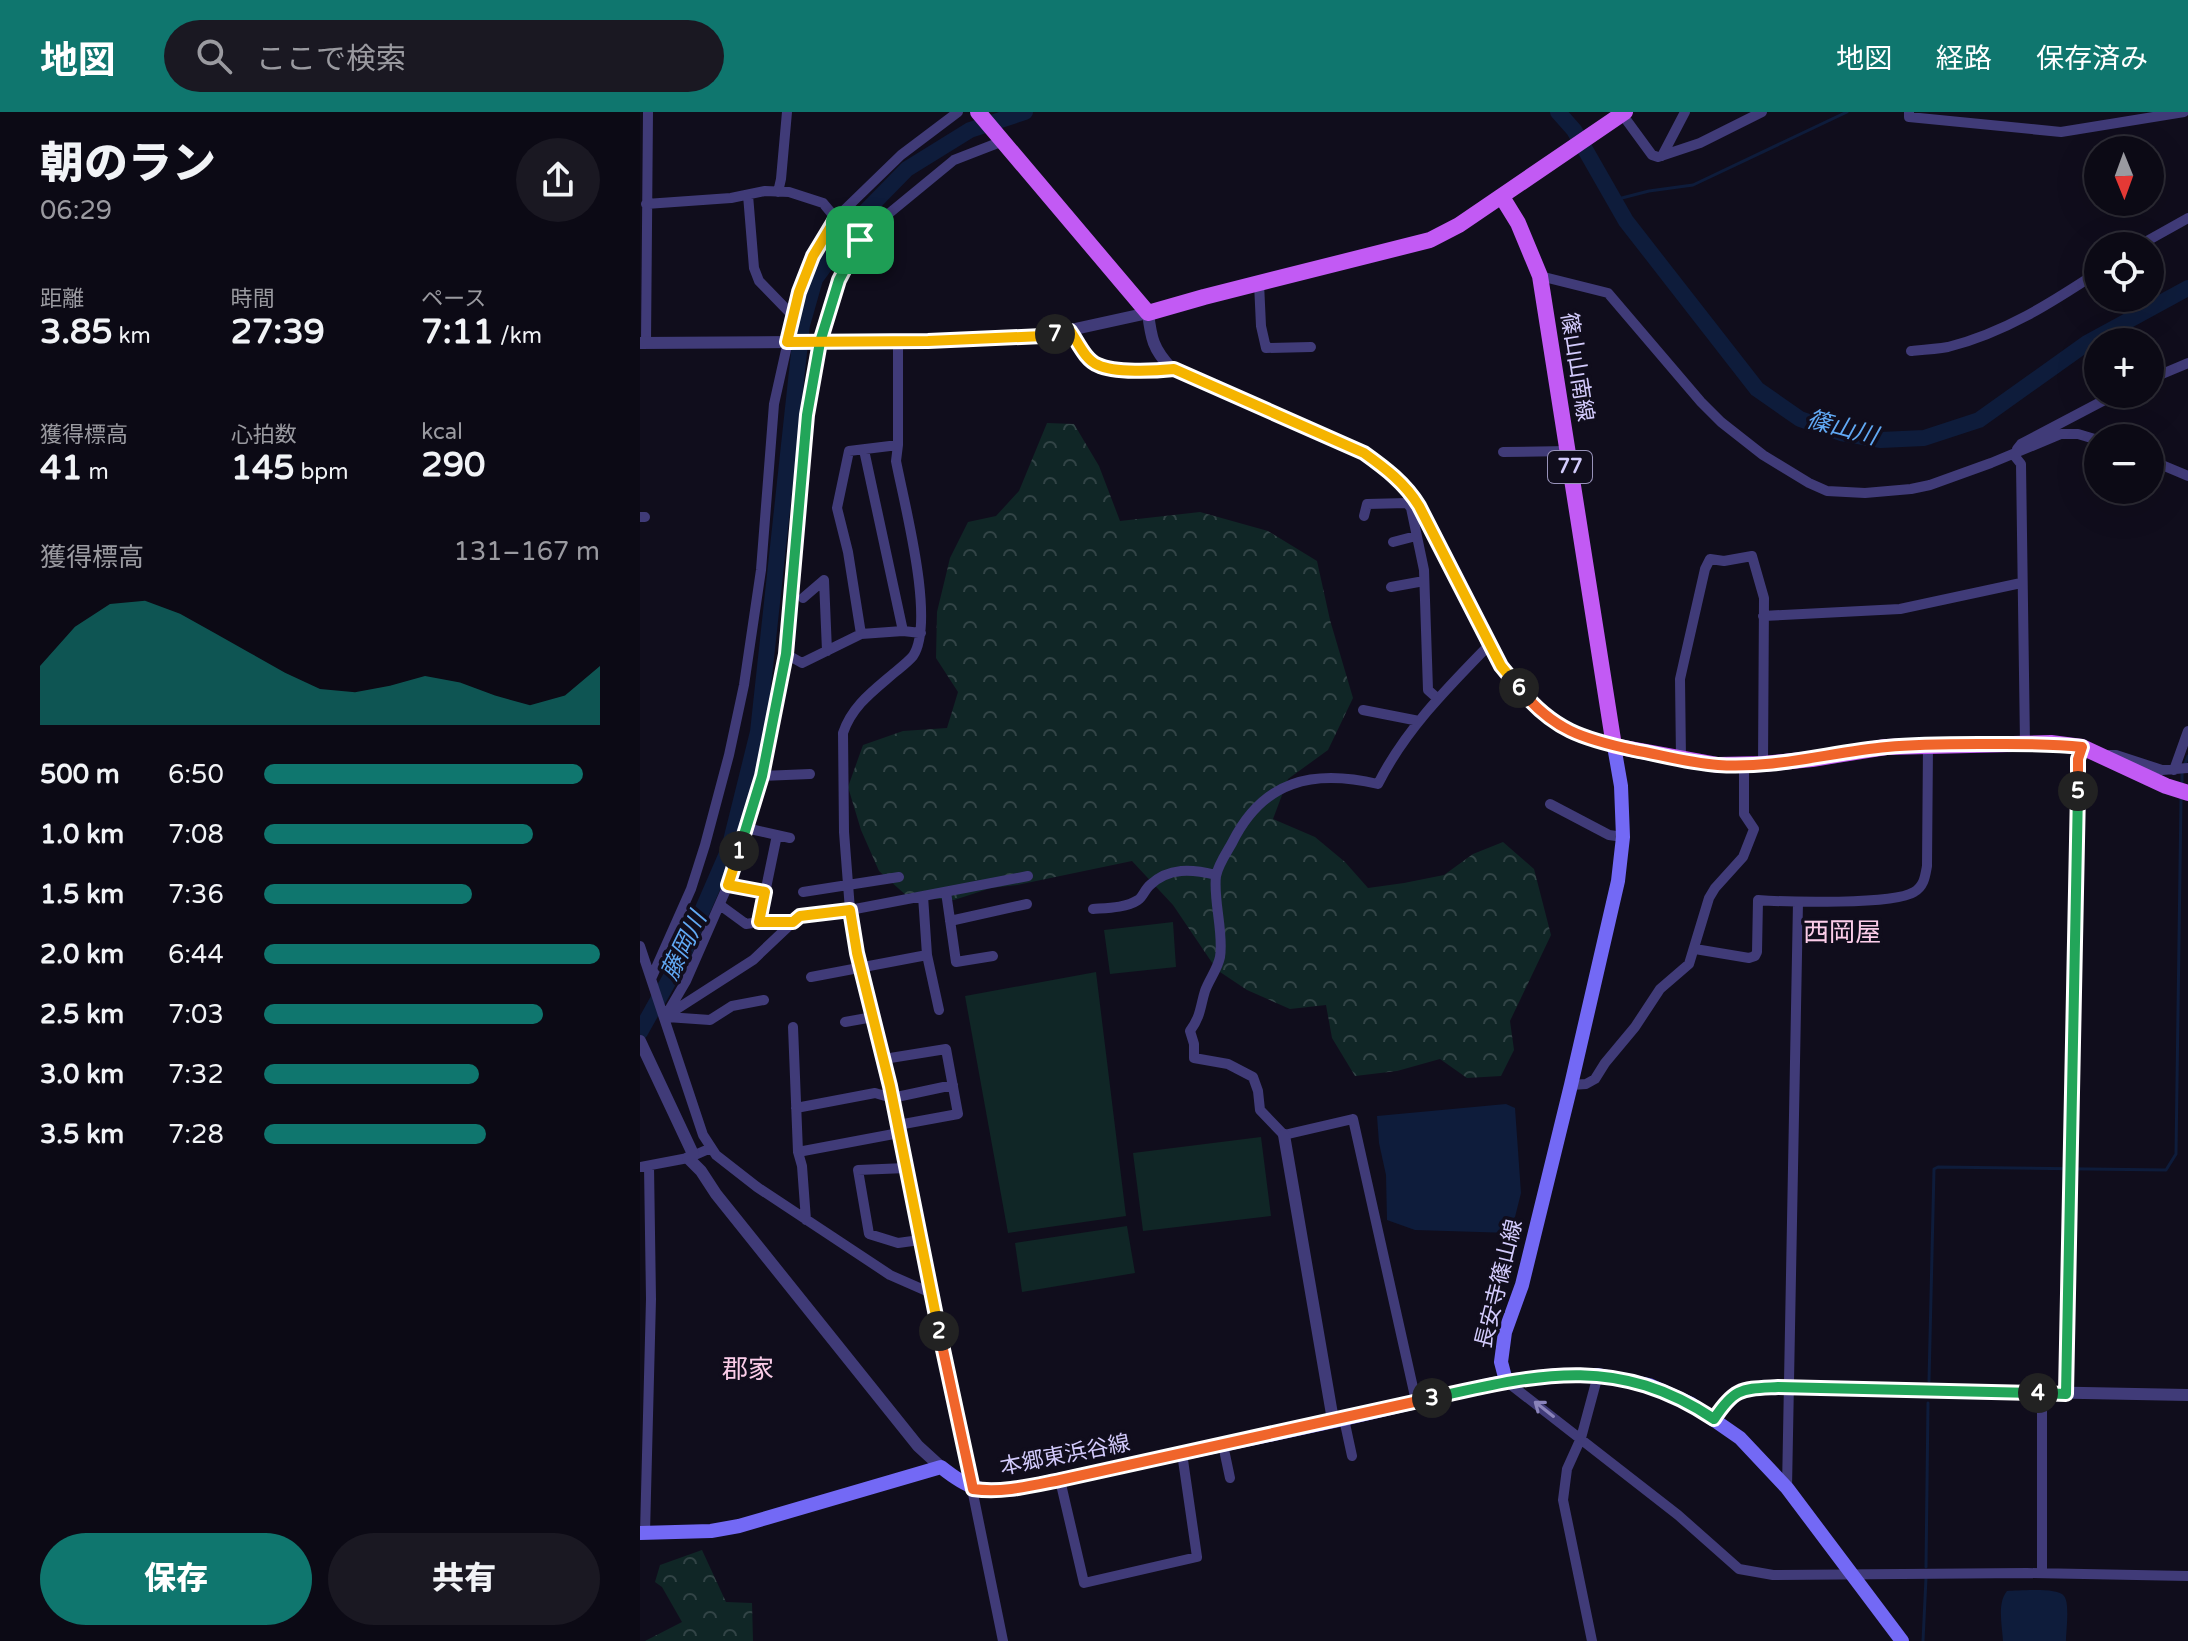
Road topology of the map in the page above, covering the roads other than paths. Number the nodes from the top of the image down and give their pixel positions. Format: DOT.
graph roads {
  1 [pos="648,112"];
  2 [pos="787,112"];
  3 [pos="958,112"];
  4 [pos="978,112"];
  5 [pos="1685,112"];
  6 [pos="1762,112"];
  7 [pos="1909,112"];
  8 [pos="2184,112"];
  9 [pos="1622,114"];
  10 [pos="1000,138"];
  11 [pos="1662,156"];
  12 [pos="778,192"];
  13 [pos="748,195"];
  14 [pos="1502,197"];
  15 [pos="646,204"];
  16 [pos="2188,218"];
  17 [pos="837,220"];
  18 [pos="2163,232"];
  19 [pos="862,241"];
  20 [pos="644,247"];
  21 [pos="1540,276"];
  22 [pos="2084,281"];
  23 [pos="1259,283"];
  24 [pos="1148,313"];
  25 [pos="793,316"];
  26 [pos="1070,331"];
  27 [pos="898,341"];
  28 [pos="788,342"];
  29 [pos="817,342"];
  30 [pos="643,343"];
  31 [pos="1311,347"];
  32 [pos="1911,351"];
  33 [pos="2188,363"];
  34 [pos="1174,369"];
  35 [pos="2164,373"];
  36 [pos="2089,408"];
  37 [pos="2084,436"];
  38 [pos="898,445"];
  39 [pos="864,450"];
  40 [pos="1568,451"];
  41 [pos="1503,452"];
  42 [pos="2013,454"];
  43 [pos="2164,466"];
  44 [pos="2188,476"];
  45 [pos="1415,507"];
  46 [pos="1364,516"];
  47 [pos="1416,536"];
  48 [pos="1393,542"];
  49 [pos="1424,581"];
  50 [pos="2021,583"];
  51 [pos="1391,587"];
  52 [pos="803,598"];
  53 [pos="1763,616"];
  54 [pos="903,631"];
  55 [pos="921,633"];
  56 [pos="861,634"];
  57 [pos="1490,644"];
  58 [pos="827,651"];
  59 [pos="786,654"];
  60 [pos="1437,698"];
  61 [pos="1363,710"];
  62 [pos="1419,721"];
  63 [pos="2188,731"];
  64 [pos="2025,744"];
  65 [pos="1928,745"];
  66 [pos="1614,746"];
  67 [pos="2082,747"];
  68 [pos="2103,755"];
  69 [pos="1681,759"];
  70 [pos="1763,764"];
  71 [pos="1744,765"];
  72 [pos="2180,769"];
  73 [pos="810,774"];
  74 [pos="762,776"];
  75 [pos="2180,790"];
  76 [pos="1550,804"];
  77 [pos="746,828"];
  78 [pos="777,835"];
  79 [pos="1623,837"];
  80 [pos="790,838"];
  81 [pos="1216,875"];
  82 [pos="1028,876"];
  83 [pos="899,877"];
  84 [pos="848,884"];
  85 [pos="728,885"];
  86 [pos="765,892"];
  87 [pos="803,892"];
  88 [pos="946,892"];
  89 [pos="923,896"];
  90 [pos="1798,902"];
  91 [pos="1027,904"];
  92 [pos="720,905"];
  93 [pos="1093,909"];
  94 [pos="850,910"];
  95 [pos="950,921"];
  96 [pos="759,922"];
  97 [pos="793,922"];
  98 [pos="640,946"];
  99 [pos="1695,949"];
  100 [pos="927,955"];
  101 [pos="993,956"];
  102 [pos="861,968"];
  103 [pos="811,977"];
  104 [pos="652,983"];
  105 [pos="764,1000"];
  106 [pos="939,1010"];
  107 [pos="664,1014"];
  108 [pos="873,1017"];
  109 [pos="845,1022"];
  110 [pos="793,1027"];
  111 [pos="642,1045"];
  112 [pos="884,1059"];
  113 [pos="953,1085"];
  114 [pos="1571,1085"];
  115 [pos="892,1098"];
  116 [pos="796,1108"];
  117 [pos="899,1129"];
  118 [pos="1284,1135"];
  119 [pos="711,1148"];
  120 [pos="798,1152"];
  121 [pos="690,1156"];
  122 [pos="645,1166"];
  123 [pos="906,1168"];
  124 [pos="806,1220"];
  125 [pos="920,1240"];
  126 [pos="931,1293"];
  127 [pos="1598,1375"];
  128 [pos="1506,1381"];
  129 [pos="1788,1387"];
  130 [pos="2042,1393"];
  131 [pos="2066,1394"];
  132 [pos="2188,1395"];
  133 [pos="1416,1401"];
  134 [pos="1714,1419"];
  135 [pos="1338,1420"];
  136 [pos="1581,1438"];
  137 [pos="1223,1445"];
  138 [pos="1182,1453"];
  139 [pos="1352,1456"];
  140 [pos="941,1467"];
  141 [pos="1230,1478"];
  142 [pos="1060,1480"];
  143 [pos="1787,1488"];
  144 [pos="973,1489"];
  145 [pos="642,1533"];
  146 [pos="1851,1573"];
  147 [pos="2042,1573"];
  148 [pos="2188,1576"];
  149 [pos="1003,1641"];
  150 [pos="1592,1641"];
  151 [pos="1902,1641"];
  1 -- 15 [label="street"];
  2 -- 12 [label="street"];
  3 -- 17 [label="street"];
  4 -- 10 [label="main road"];
  5 -- 11 [label="street"];
  6 -- 11 [label="street"];
  7 -- 8 [label="street"];
  9 -- 11 [label="street"];
  9 -- 14 [label="main road"];
  10 -- 19 [label="street"];
  10 -- 24 [label="main road"];
  12 -- 13 [label="street"];
  12 -- 17 [label="street"];
  13 -- 15 [label="street"];
  13 -- 25 [label="street"];
  14 -- 21 [label="main road, 篠山山南線 / 77"];
  14 -- 23 [label="main road"];
  15 -- 20 [label="street"];
  16 -- 18 [label="street"];
  17 -- 19 [label="street"];
  17 -- 25 [label="street"];
  19 -- 29 [label="street"];
  20 -- 30 [label="street"];
  21 -- 40 [label="main road, 篠山山南線 / 77"];
  21 -- 42 [label="street"];
  22 -- 32 [label="street"];
  23 -- 24 [label="main road"];
  23 -- 31 [label="street"];
  24 -- 26 [label="street"];
  24 -- 34 [label="street"];
  25 -- 28 [label="street"];
  26 -- 27 [label="street"];
  26 -- 34 [label="street"];
  27 -- 29 [label="street"];
  27 -- 38 [label="street"];
  28 -- 29 [label="street"];
  28 -- 30 [label="street"];
  28 -- 104 [label="street"];
  29 -- 59 [label="street"];
  33 -- 35 [label="street"];
  34 -- 45 [label="street"];
  36 -- 42 [label="street"];
  37 -- 42 [label="street"];
  38 -- 39 [label="street"];
  38 -- 55 [label="street"];
  39 -- 54 [label="street"];
  39 -- 56 [label="street"];
  40 -- 41 [label="street"];
  40 -- 66 [label="main road, 篠山山南線 / 77"];
  42 -- 50 [label="street"];
  43 -- 44 [label="street"];
  45 -- 46 [label="street"];
  45 -- 47 [label="street"];
  45 -- 57 [label="street"];
  47 -- 48 [label="street"];
  47 -- 49 [label="street"];
  49 -- 51 [label="street"];
  49 -- 60 [label="street"];
  50 -- 53 [label="street"];
  50 -- 64 [label="street"];
  52 -- 58 [label="street"];
  53 -- 69 [label="street"];
  53 -- 70 [label="street"];
  54 -- 55 [label="street"];
  54 -- 56 [label="street"];
  55 -- 84 [label="street"];
  56 -- 58 [label="street"];
  57 -- 60 [label="street"];
  57 -- 66 [label="street"];
  58 -- 59 [label="street"];
  59 -- 74 [label="street"];
  60 -- 62 [label="street"];
  61 -- 62 [label="street"];
  62 -- 81 [label="street"];
  63 -- 72 [label="street"];
  64 -- 65 [label="main road"];
  64 -- 67 [label="main road"];
  65 -- 70 [label="main road"];
  65 -- 90 [label="street"];
  66 -- 69 [label="main road"];
  66 -- 79 [label="main road, 長安寺篠山線"];
  67 -- 68 [label="main road"];
  67 -- 131 [label="street"];
  68 -- 72 [label="street"];
  68 -- 75 [label="main road"];
  69 -- 71 [label="main road"];
  70 -- 71 [label="main road"];
  71 -- 99 [label="street"];
  73 -- 74 [label="street"];
  74 -- 77 [label="street"];
  76 -- 79 [label="street"];
  77 -- 78 [label="street"];
  77 -- 85 [label="street"];
  78 -- 80 [label="street"];
  78 -- 86 [label="street"];
  79 -- 114 [label="main road, 長安寺篠山線"];
  81 -- 93 [label="street"];
  81 -- 118 [label="street"];
  82 -- 88 [label="street"];
  83 -- 84 [label="street"];
  84 -- 87 [label="street"];
  84 -- 94 [label="street"];
  85 -- 86 [label="street"];
  85 -- 92 [label="street"];
  86 -- 96 [label="street"];
  88 -- 89 [label="street"];
  88 -- 95 [label="street"];
  89 -- 94 [label="street"];
  89 -- 100 [label="street"];
  90 -- 99 [label="street"];
  90 -- 129 [label="street"];
  91 -- 95 [label="street"];
  92 -- 96 [label="street"];
  92 -- 107 [label="street"];
  94 -- 97 [label="street"];
  94 -- 102 [label="street"];
  95 -- 101 [label="street"];
  96 -- 97 [label="street"];
  97 -- 107 [label="street"];
  98 -- 104 [label="street"];
  99 -- 114 [label="street"];
  100 -- 102 [label="street"];
  100 -- 106 [label="street"];
  102 -- 103 [label="street"];
  102 -- 108 [label="street"];
  104 -- 107 [label="street"];
  105 -- 107 [label="street"];
  107 -- 119 [label="street"];
  108 -- 109 [label="street"];
  108 -- 112 [label="street"];
  110 -- 116 [label="street"];
  111 -- 121 [label="street"];
  112 -- 113 [label="street"];
  112 -- 115 [label="street"];
  113 -- 115 [label="street"];
  113 -- 117 [label="street"];
  114 -- 128 [label="main road, 長安寺篠山線"];
  115 -- 116 [label="street"];
  115 -- 117 [label="street"];
  116 -- 120 [label="street"];
  117 -- 120 [label="street"];
  117 -- 123 [label="street"];
  118 -- 133 [label="street"];
  118 -- 135 [label="street"];
  119 -- 121 [label="street"];
  119 -- 124 [label="street"];
  120 -- 124 [label="street"];
  121 -- 122 [label="street"];
  121 -- 140 [label="street"];
  122 -- 145 [label="street"];
  123 -- 125 [label="street"];
  123 -- 125 [label="street"];
  124 -- 126 [label="street"];
  125 -- 126 [label="street"];
  126 -- 144 [label="street"];
  127 -- 128 [label="main road, 長安寺篠山線"];
  127 -- 134 [label="main road, 長安寺篠山線"];
  127 -- 136 [label="street"];
  128 -- 133 [label="main road, 本郷東浜谷線"];
  136 -- 128 [label="street, one-way"];
  129 -- 130 [label="street"];
  129 -- 134 [label="street"];
  129 -- 143 [label="street"];
  130 -- 131 [label="street"];
  130 -- 147 [label="street"];
  131 -- 132 [label="street"];
  133 -- 135 [label="main road, 本郷東浜谷線"];
  134 -- 143 [label="main road, 長安寺篠山線"];
  135 -- 137 [label="main road, 本郷東浜谷線"];
  135 -- 139 [label="street"];
  136 -- 146 [label="street"];
  136 -- 150 [label="street"];
  137 -- 138 [label="main road, 本郷東浜谷線"];
  137 -- 141 [label="street"];
  138 -- 142 [label="main road, 本郷東浜谷線"];
  138 -- 142 [label="street"];
  140 -- 144 [label="main road, 本郷東浜谷線"];
  140 -- 145 [label="main road"];
  142 -- 144 [label="main road, 本郷東浜谷線"];
  143 -- 146 [label="main road, 長安寺篠山線"];
  144 -- 149 [label="street"];
  146 -- 147 [label="street"];
  146 -- 151 [label="main road, 長安寺篠山線"];
  147 -- 148 [label="street"];
}
